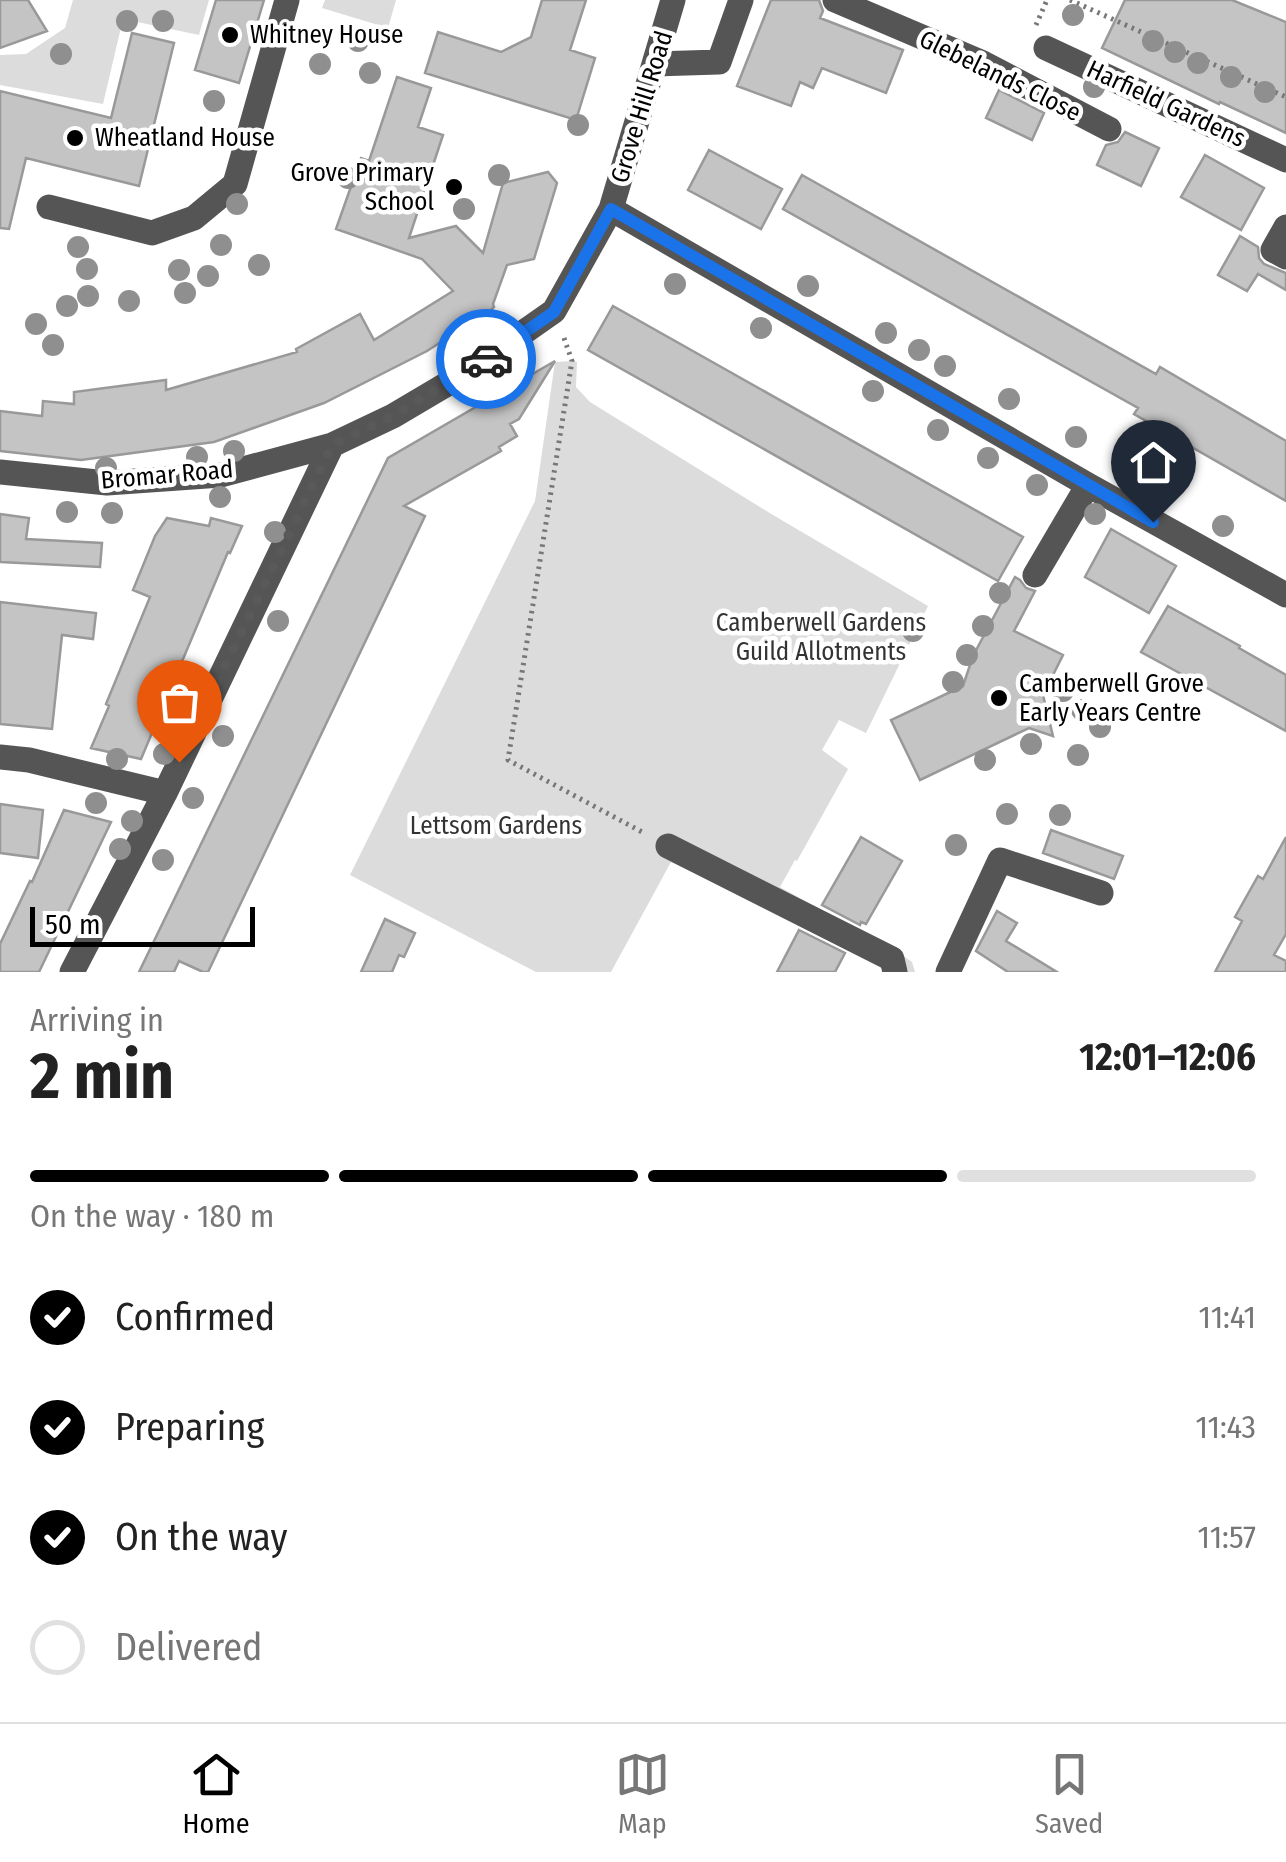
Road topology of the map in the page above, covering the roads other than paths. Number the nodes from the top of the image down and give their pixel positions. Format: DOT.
graph roads {
  1 [pos="286,0"];
  2 [pos="674,0"];
  3 [pos="742,0"];
  4 [pos="836,0"];
  5 [pos="1046,48"];
  6 [pos="654,64"];
  7 [pos="1109,130"];
  8 [pos="1286,160"];
  9 [pos="49,206"];
  10 [pos="611,209"];
  11 [pos="1286,227"];
  12 [pos="1286,257"];
  13 [pos="332,445"];
  14 [pos="0,472"];
  15 [pos="1088,485"];
  16 [pos="1035,575"];
  17 [pos="1286,595"];
  18 [pos="0,757"];
  19 [pos="164,793"];
  20 [pos="668,846"];
  21 [pos="1101,893"];
  22 [pos="72,972"];
  23 [pos="895,972"];
  24 [pos="948,972"];
  1 -- 9 [label="street"];
  2 -- 6 [label="street, Grove Hill Road"];
  3 -- 6 [label="street"];
  4 -- 7 [label="street, Glebelands Close"];
  5 -- 8 [label="street, Harfield Gardens"];
  6 -- 10 [label="street, Grove Hill Road"];
  10 -- 13 [label="street, Grove Hill Road"];
  10 -- 15 [label="street"];
  11 -- 12 [label="street"];
  13 -- 14 [label="street, Bromar Road"];
  13 -- 19 [label="street"];
  15 -- 16 [label="street"];
  15 -- 17 [label="street"];
  18 -- 19 [label="street"];
  19 -- 22 [label="street"];
  20 -- 23 [label="street"];
  21 -- 24 [label="street"];
}
